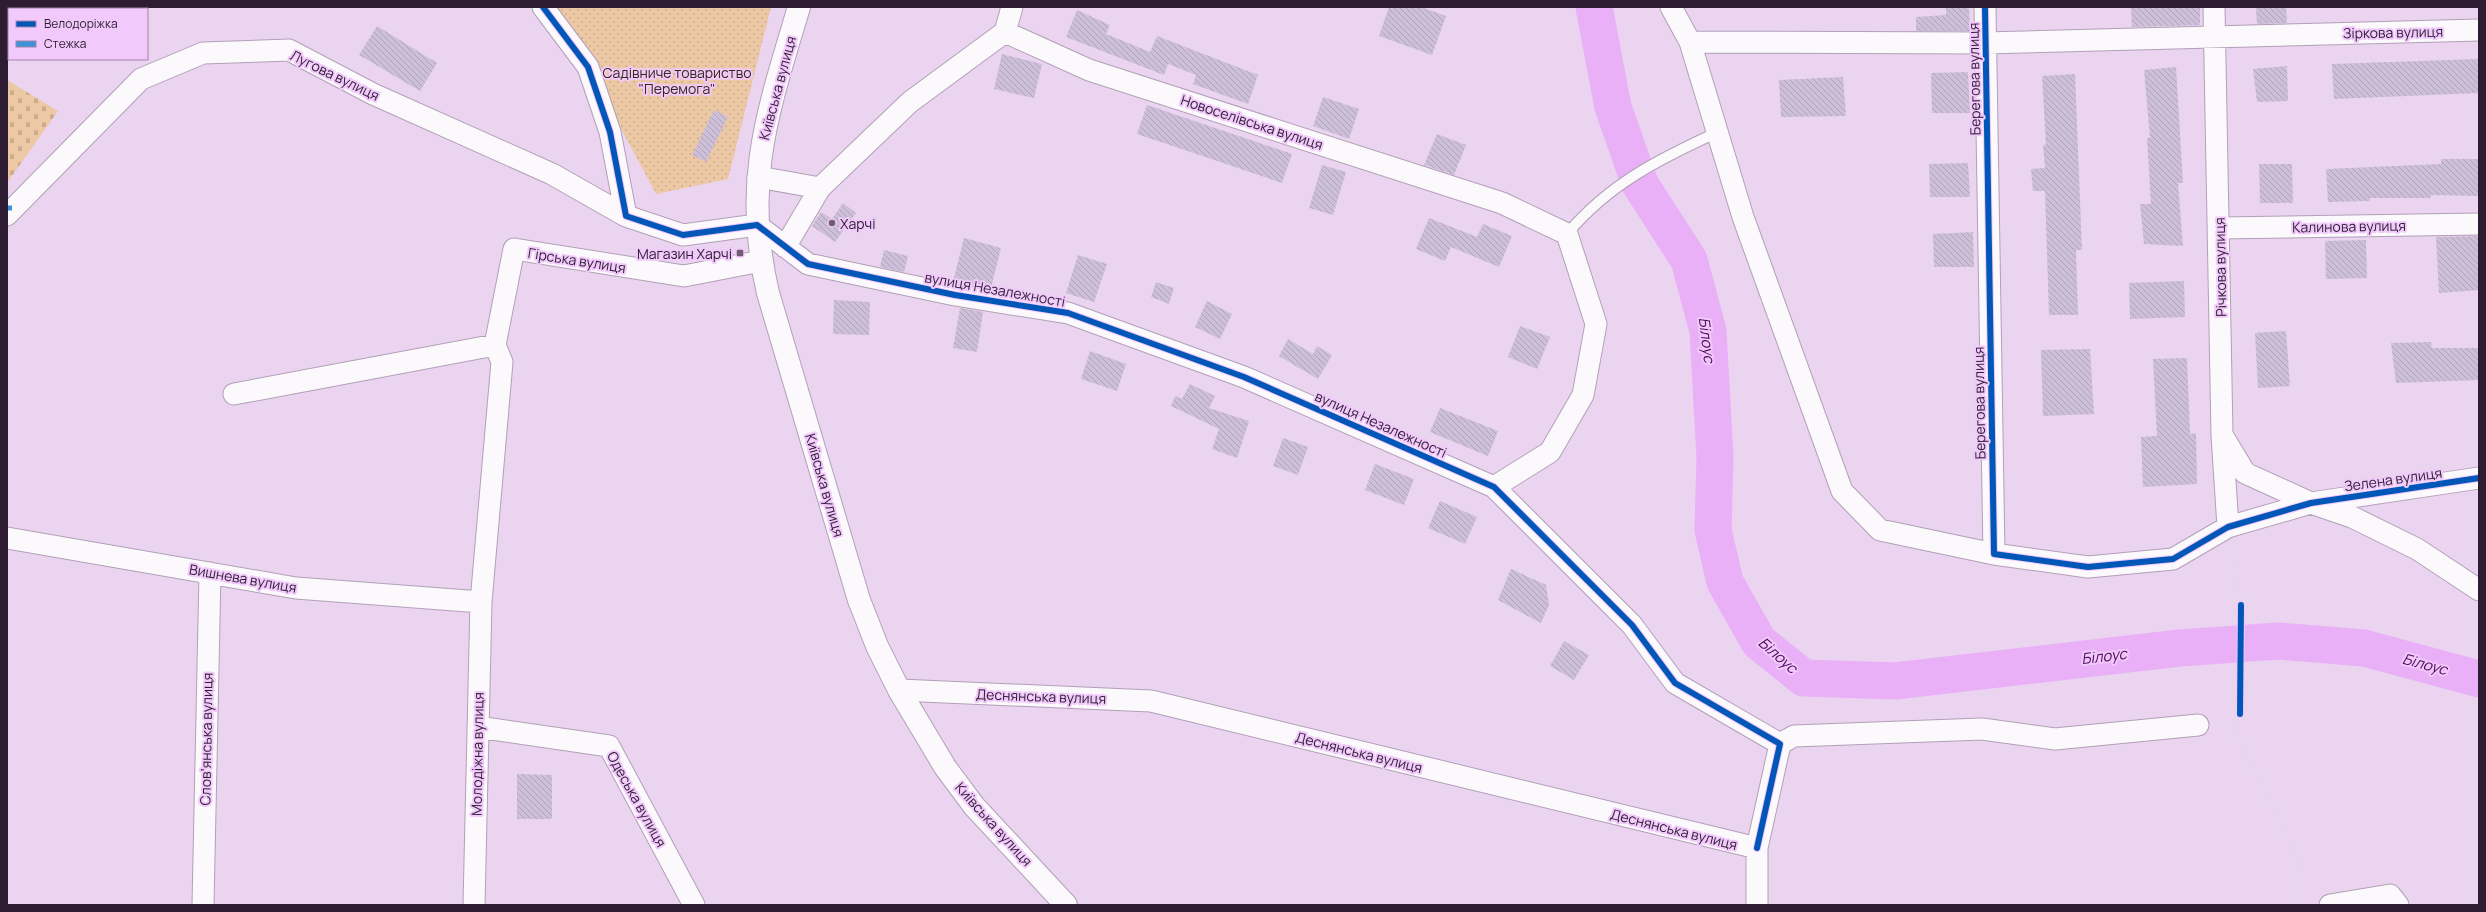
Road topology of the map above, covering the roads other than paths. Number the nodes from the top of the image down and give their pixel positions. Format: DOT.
graph roads {
  1 [pos="543,7"];
  2 [pos="799,7"];
  3 [pos="1012,7"];
  4 [pos="1671,7"];
  5 [pos="1985,7"];
  6 [pos="2214,7"];
  7 [pos="2479,30"];
  8 [pos="1005,32"];
  9 [pos="2215,36"];
  10 [pos="1690,42"];
  11 [pos="1985,42"];
  12 [pos="1718,132"];
  13 [pos="758,178"];
  14 [pos="820,188"];
  15 [pos="7,215"];
  16 [pos="626,216"];
  17 [pos="2479,224"];
  18 [pos="757,225"];
  19 [pos="2220,228"];
  20 [pos="1566,234"];
  21 [pos="785,247"];
  22 [pos="761,261"];
  23 [pos="495,345"];
  24 [pos="234,394"];
  25 [pos="2222,435"];
  26 [pos="2479,478"];
  27 [pos="1494,487"];
  28 [pos="2311,503"];
  29 [pos="2228,527"];
  30 [pos="7,538"];
  31 [pos="1994,554"];
  32 [pos="210,573"];
  33 [pos="2479,590"];
  34 [pos="481,602"];
  35 [pos="900,690"];
  36 [pos="2198,725"];
  37 [pos="478,727"];
  38 [pos="1780,744"];
  39 [pos="1757,848"];
  40 [pos="203,905"];
  41 [pos="474,905"];
  42 [pos="694,905"];
  43 [pos="1066,905"];
  44 [pos="1756,905"];
  45 [pos="2330,905"];
  46 [pos="2398,905"];
  1 -- 16 [label="street"];
  2 -- 13 [label="main road, Київська вулиця"];
  3 -- 8 [label="street"];
  4 -- 10 [label="street"];
  5 -- 11 [label="street, Берегова вулиця"];
  6 -- 9 [label="street, Річкова вулиця"];
  7 -- 9 [label="street, Зіркова вулиця"];
  8 -- 14 [label="street"];
  8 -- 20 [label="street, Новоселівська вулиця"];
  9 -- 11 [label="street, Зіркова вулиця"];
  9 -- 19 [label="street, Річкова вулиця"];
  10 -- 11 [label="street, Берегова вулиця"];
  10 -- 12 [label="street"];
  11 -- 31 [label="street, Берегова вулиця"];
  12 -- 20 [label="lane"];
  12 -- 31 [label="street"];
  13 -- 14 [label="street"];
  13 -- 18 [label="main road, Київська вулиця"];
  14 -- 21 [label="street"];
  15 -- 16 [label="street, Лугова вулиця"];
  16 -- 18 [label="street, Лугова вулиця"];
  17 -- 19 [label="street, Калинова вулиця"];
  18 -- 21 [label="street, вулиця Незалежності"];
  18 -- 22 [label="main road, Київська вулиця"];
  19 -- 25 [label="street, Річкова вулиця"];
  20 -- 27 [label="street"];
  21 -- 27 [label="street, вулиця Незалежності"];
  22 -- 23 [label="street, Гірська вулиця"];
  22 -- 35 [label="main road, Київська вулиця"];
  23 -- 24 [label="street"];
  23 -- 34 [label="street, Молодіжна вулиця"];
  25 -- 28 [label="street"];
  25 -- 29 [label="street, Річкова вулиця"];
  26 -- 28 [label="street, Зелена вулиця"];
  27 -- 38 [label="street, вулиця Незалежності"];
  28 -- 29 [label="street, Зелена вулиця"];
  28 -- 33 [label="street"];
  29 -- 31 [label="street"];
  30 -- 32 [label="street, Вишнева вулиця"];
  32 -- 34 [label="street, Вишнева вулиця"];
  32 -- 40 [label="street, Словʼянська вулиця"];
  34 -- 37 [label="street, Молодіжна вулиця"];
  35 -- 39 [label="street, Деснянська вулиця"];
  35 -- 43 [label="main road, Київська вулиця"];
  36 -- 38 [label="street"];
  37 -- 41 [label="street, Молодіжна вулиця"];
  37 -- 42 [label="street, Одеська вулиця"];
  38 -- 39 [label="street"];
  39 -- 44 [label="street, Деснянська вулиця"];
  45 -- 46 [label="street"];
}
